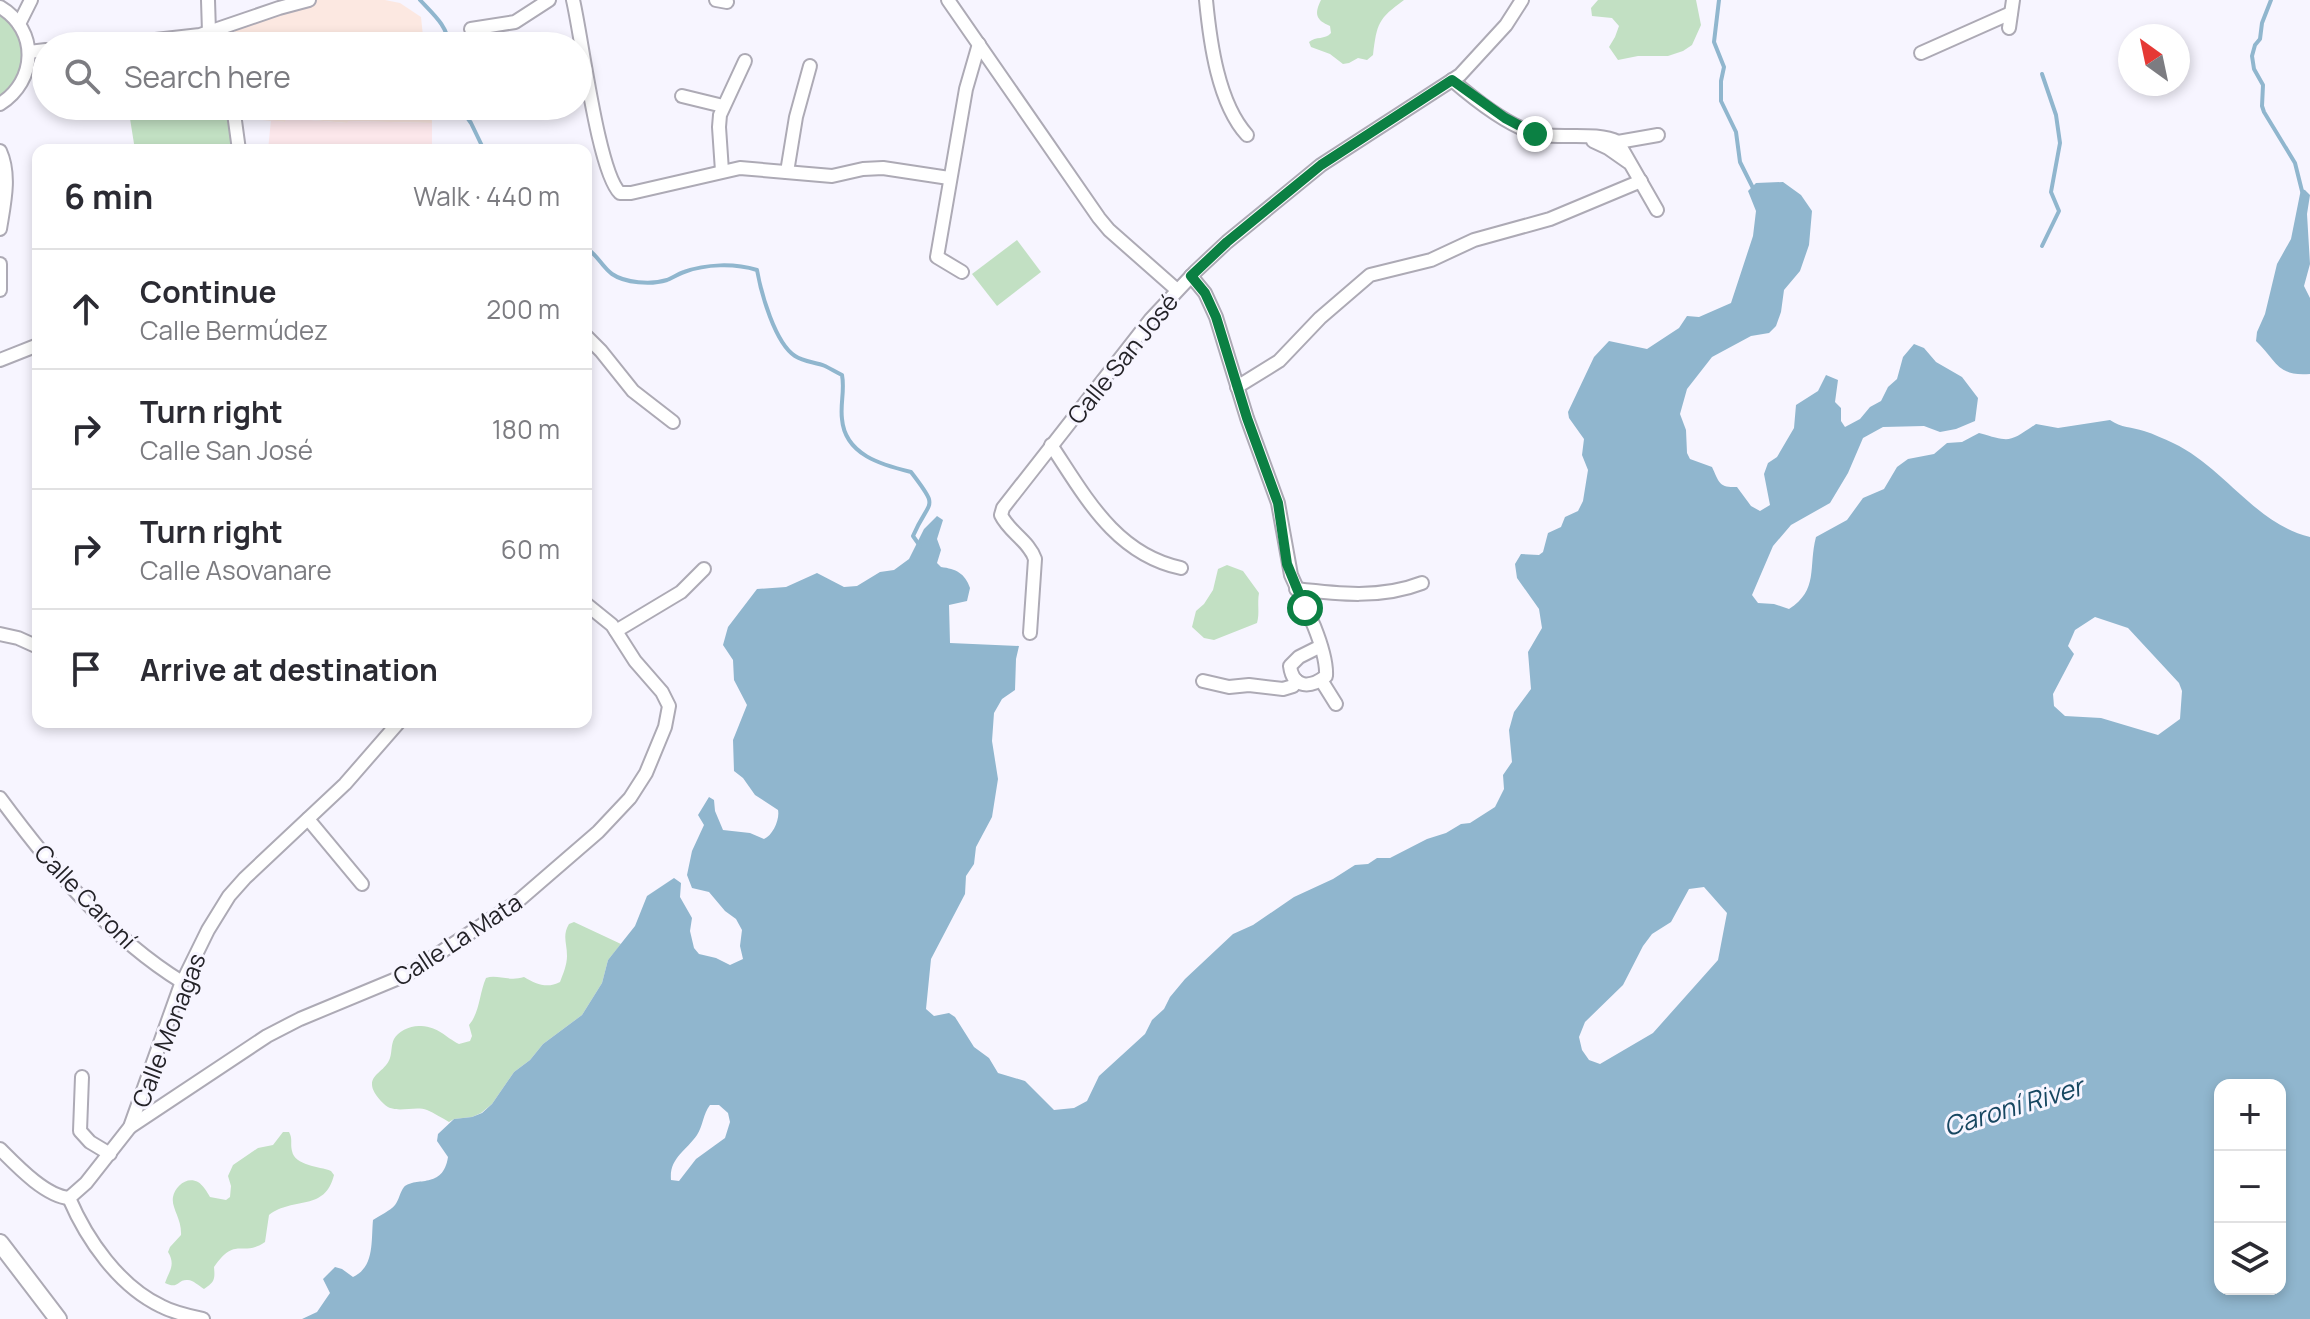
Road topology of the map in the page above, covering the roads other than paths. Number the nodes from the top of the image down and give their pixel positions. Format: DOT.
graph roads {
  1 [pos="31,0"];
  2 [pos="208,0"];
  3 [pos="309,0"];
  4 [pos="549,0"];
  5 [pos="573,0"];
  6 [pos="948,0"];
  7 [pos="1206,0"];
  8 [pos="1522,0"];
  9 [pos="267,5"];
  10 [pos="2012,6"];
  11 [pos="1,7"];
  12 [pos="19,24"];
  13 [pos="2009,28"];
  14 [pos="471,29"];
  15 [pos="214,31"];
  16 [pos="207,32"];
  17 [pos="579,32"];
  18 [pos="979,44"];
  19 [pos="29,52"];
  20 [pos="32,52"];
  21 [pos="1921,53"];
  22 [pos="745,61"];
  23 [pos="810,66"];
  24 [pos="1452,80"];
  25 [pos="682,96"];
  26 [pos="592,100"];
  27 [pos="0,104"];
  28 [pos="723,106"];
  29 [pos="235,120"];
  30 [pos="1247,135"];
  31 [pos="1658,135"];
  32 [pos="1582,137"];
  33 [pos="1618,142"];
  34 [pos="238,144"];
  35 [pos="0,151"];
  36 [pos="722,171"];
  37 [pos="787,172"];
  38 [pos="1638,176"];
  39 [pos="949,178"];
  40 [pos="1657,210"];
  41 [pos="0,229"];
  42 [pos="0,264"];
  43 [pos="962,272"];
  44 [pos="1191,276"];
  45 [pos="0,290"];
  46 [pos="1177,290"];
  47 [pos="592,342"];
  48 [pos="32,347"];
  49 [pos="0,360"];
  50 [pos="1237,387"];
  51 [pos="673,422"];
  52 [pos="1051,445"];
  53 [pos="1181,568"];
  54 [pos="704,569"];
  55 [pos="1422,583"];
  56 [pos="1296,589"];
  57 [pos="592,608"];
  58 [pos="616,631"];
  59 [pos="1030,633"];
  60 [pos="0,634"];
  61 [pos="32,644"];
  62 [pos="1321,646"];
  63 [pos="1324,676"];
  64 [pos="1203,681"];
  65 [pos="1297,681"];
  66 [pos="1336,704"];
  67 [pos="394,728"];
  68 [pos="0,798"];
  69 [pos="308,819"];
  70 [pos="362,884"];
  71 [pos="182,982"];
  72 [pos="82,1077"];
  73 [pos="130,1127"];
  74 [pos="0,1149"];
  75 [pos="110,1154"];
  76 [pos="69,1198"];
  77 [pos="0,1243"];
  78 [pos="58,1319"];
  79 [pos="203,1319"];
  1 -- 12 [label="street"];
  2 -- 15 [label="street"];
  3 -- 9 [label="street"];
  4 -- 14 [label="street"];
  5 -- 17 [label="street"];
  6 -- 18 [label="street"];
  7 -- 30 [label="street"];
  8 -- 24 [label="street, Calle San José"];
  9 -- 15 [label="street"];
  10 -- 13 [label="street"];
  10 -- 21 [label="street"];
  11 -- 12 [label="street"];
  12 -- 19 [label="street"];
  15 -- 16 [label="street"];
  18 -- 39 [label="street"];
  18 -- 46 [label="street"];
  19 -- 20 [label="street"];
  19 -- 27 [label="street"];
  22 -- 28 [label="street"];
  23 -- 37 [label="street"];
  24 -- 32 [label="street"];
  24 -- 44 [label="street, Calle San José"];
  25 -- 28 [label="street"];
  26 -- 36 [label="street"];
  28 -- 36 [label="street"];
  29 -- 34 [label="street"];
  31 -- 33 [label="street"];
  32 -- 33 [label="street"];
  32 -- 38 [label="street"];
  33 -- 38 [label="street"];
  35 -- 41 [label="street"];
  36 -- 37 [label="street"];
  37 -- 39 [label="street"];
  38 -- 40 [label="street"];
  38 -- 50 [label="street"];
  39 -- 43 [label="street"];
  42 -- 45 [label="street"];
  44 -- 46 [label="street, Calle San José"];
  44 -- 50 [label="street"];
  46 -- 52 [label="street, Calle San José"];
  47 -- 51 [label="street"];
  48 -- 49 [label="street"];
  50 -- 56 [label="street"];
  52 -- 53 [label="street"];
  52 -- 59 [label="street, Calle San José"];
  54 -- 58 [label="street"];
  55 -- 56 [label="street"];
  56 -- 62 [label="street"];
  57 -- 58 [label="street"];
  58 -- 73 [label="street, Calle La Mata"];
  60 -- 61 [label="street"];
  62 -- 63 [label="street"];
  62 -- 65 [label="street"];
  63 -- 65 [label="street"];
  63 -- 66 [label="street"];
  64 -- 65 [label="street"];
  67 -- 69 [label="street, Calle Monagas"];
  68 -- 71 [label="street, Calle Caroní"];
  69 -- 70 [label="street"];
  69 -- 71 [label="street, Calle Monagas"];
  71 -- 73 [label="street, Calle Monagas"];
  72 -- 75 [label="street"];
  73 -- 75 [label="street, Calle Monagas"];
  74 -- 76 [label="street"];
  75 -- 76 [label="street, Calle Monagas"];
  76 -- 79 [label="street"];
  77 -- 78 [label="main road"];
}
